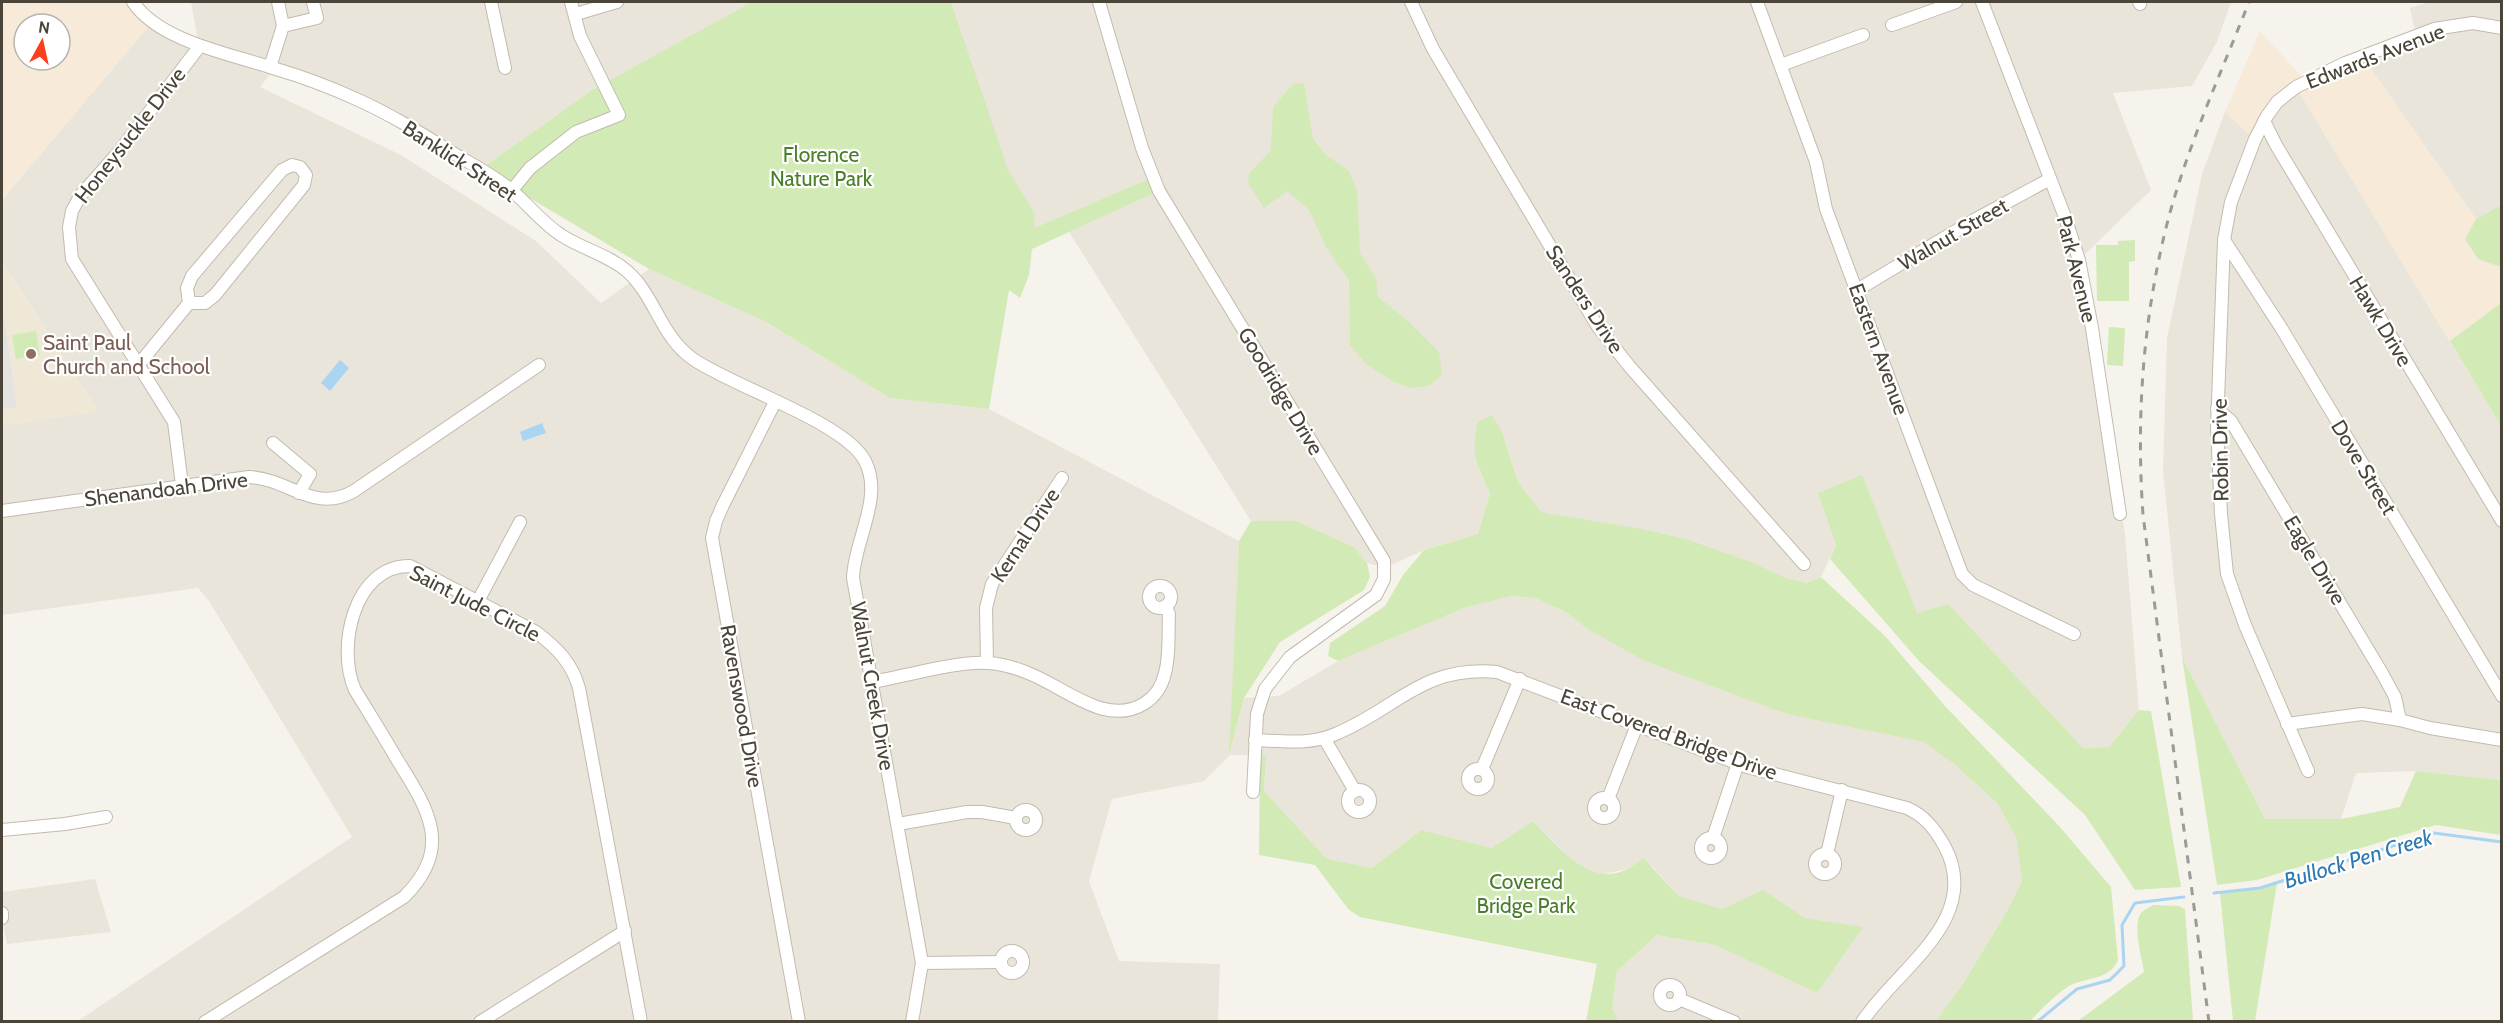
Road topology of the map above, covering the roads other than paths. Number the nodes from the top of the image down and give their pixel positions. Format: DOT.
graph roads {
  1 [pos="133,2"];
  2 [pos="278,2"];
  3 [pos="313,2"];
  4 [pos="491,2"];
  5 [pos="571,2"];
  6 [pos="617,2"];
  7 [pos="1100,2"];
  8 [pos="1411,2"];
  9 [pos="1757,2"];
  10 [pos="1956,2"];
  11 [pos="1982,2"];
  12 [pos="576,14"];
  13 [pos="1892,25"];
  14 [pos="283,26"];
  15 [pos="2502,28"];
  16 [pos="1863,35"];
  17 [pos="199,46"];
  18 [pos="1781,65"];
  19 [pos="270,67"];
  20 [pos="505,68"];
  21 [pos="2264,121"];
  22 [pos="2050,179"];
  23 [pos="512,190"];
  24 [pos="2224,240"];
  25 [pos="1857,290"];
  26 [pos="189,303"];
  27 [pos="139,364"];
  28 [pos="539,365"];
  29 [pos="775,402"];
  30 [pos="2217,409"];
  31 [pos="273,443"];
  32 [pos="1062,478"];
  33 [pos="182,485"];
  34 [pos="300,493"];
  35 [pos="2,511"];
  36 [pos="2120,514"];
  37 [pos="2502,521"];
  38 [pos="520,522"];
  39 [pos="1804,564"];
  40 [pos="478,601"];
  41 [pos="1165,606"];
  42 [pos="2074,634"];
  43 [pos="987,663"];
  44 [pos="1520,679"];
  45 [pos="872,682"];
  46 [pos="2502,696"];
  47 [pos="2400,720"];
  48 [pos="2288,724"];
  49 [pos="1637,725"];
  50 [pos="1324,738"];
  51 [pos="1255,740"];
  52 [pos="2502,740"];
  53 [pos="1738,763"];
  54 [pos="1482,769"];
  55 [pos="2308,771"];
  56 [pos="1842,790"];
  57 [pos="1355,791"];
  58 [pos="1253,792"];
  59 [pos="1608,799"];
  60 [pos="106,817"];
  61 [pos="1016,818"];
  62 [pos="898,824"];
  63 [pos="2,830"];
  64 [pos="1713,838"];
  65 [pos="1827,854"];
  66 [pos="2,913"];
  67 [pos="2,918"];
  68 [pos="625,931"];
  69 [pos="1001,962"];
  70 [pos="922,963"];
  71 [pos="1679,999"];
  72 [pos="205,1022"];
  73 [pos="480,1022"];
  74 [pos="641,1022"];
  75 [pos="799,1022"];
  76 [pos="912,1022"];
  77 [pos="1734,1022"];
  78 [pos="1862,1022"];
  1 -- 17 [label="street, Banklick Street"];
  2 -- 14 [label="street"];
  3 -- 14 [label="street"];
  4 -- 20 [label="street"];
  5 -- 12 [label="street"];
  6 -- 12 [label="street"];
  7 -- 51 [label="street, Goodridge Drive"];
  8 -- 39 [label="street, Sanders Drive"];
  9 -- 18 [label="street, Eastern Avenue"];
  10 -- 13 [label="street"];
  11 -- 22 [label="street, Park Avenue"];
  12 -- 23 [label="street"];
  14 -- 19 [label="street"];
  15 -- 21 [label="street, Edwards Avenue"];
  16 -- 18 [label="street"];
  17 -- 19 [label="street, Banklick Street"];
  17 -- 27 [label="street, Honeysuckle Drive"];
  18 -- 25 [label="street, Eastern Avenue"];
  19 -- 23 [label="street, Banklick Street"];
  21 -- 24 [label="street, Robin Drive"];
  21 -- 37 [label="street, Hawk Drive"];
  22 -- 25 [label="street, Walnut Street"];
  22 -- 36 [label="street, Park Avenue"];
  23 -- 29 [label="street, Banklick Street"];
  24 -- 30 [label="street, Robin Drive"];
  24 -- 46 [label="street, Dove Street"];
  25 -- 42 [label="street, Eastern Avenue"];
  26 -- 26 [label="street"];
  26 -- 27 [label="street"];
  27 -- 33 [label="street, Honeysuckle Drive"];
  28 -- 34 [label="street, Shenandoah Drive"];
  29 -- 45 [label="street, Walnut Creek Drive"];
  29 -- 75 [label="street, Ravenswood Drive"];
  30 -- 47 [label="street, Eagle Drive"];
  30 -- 48 [label="street, Robin Drive"];
  31 -- 34 [label="street"];
  32 -- 43 [label="street, Kernal Drive"];
  33 -- 34 [label="street, Shenandoah Drive"];
  33 -- 35 [label="street, Shenandoah Drive"];
  38 -- 40 [label="street"];
  40 -- 68 [label="street, Saint Jude Circle"];
  40 -- 72 [label="street, Saint Jude Circle"];
  41 -- 43 [label="street"];
  43 -- 45 [label="street"];
  44 -- 49 [label="street, East Covered Bridge Drive"];
  44 -- 50 [label="street, East Covered Bridge Drive"];
  44 -- 54 [label="street"];
  45 -- 62 [label="street, Walnut Creek Drive"];
  47 -- 48 [label="street"];
  47 -- 52 [label="street"];
  48 -- 55 [label="street, Robin Drive"];
  49 -- 53 [label="street, East Covered Bridge Drive"];
  49 -- 59 [label="street"];
  50 -- 51 [label="street, East Covered Bridge Drive"];
  50 -- 57 [label="street"];
  51 -- 58 [label="street, Goodridge Drive"];
  53 -- 56 [label="street, East Covered Bridge Drive"];
  53 -- 64 [label="street"];
  56 -- 65 [label="street"];
  56 -- 78 [label="street, East Covered Bridge Drive"];
  60 -- 63 [label="street"];
  61 -- 62 [label="street"];
  62 -- 70 [label="street, Walnut Creek Drive"];
  66 -- 67 [label="street"];
  68 -- 73 [label="street"];
  68 -- 74 [label="street, Saint Jude Circle"];
  69 -- 70 [label="street"];
  70 -- 76 [label="street, Walnut Creek Drive"];
  71 -- 77 [label="street"];
}
